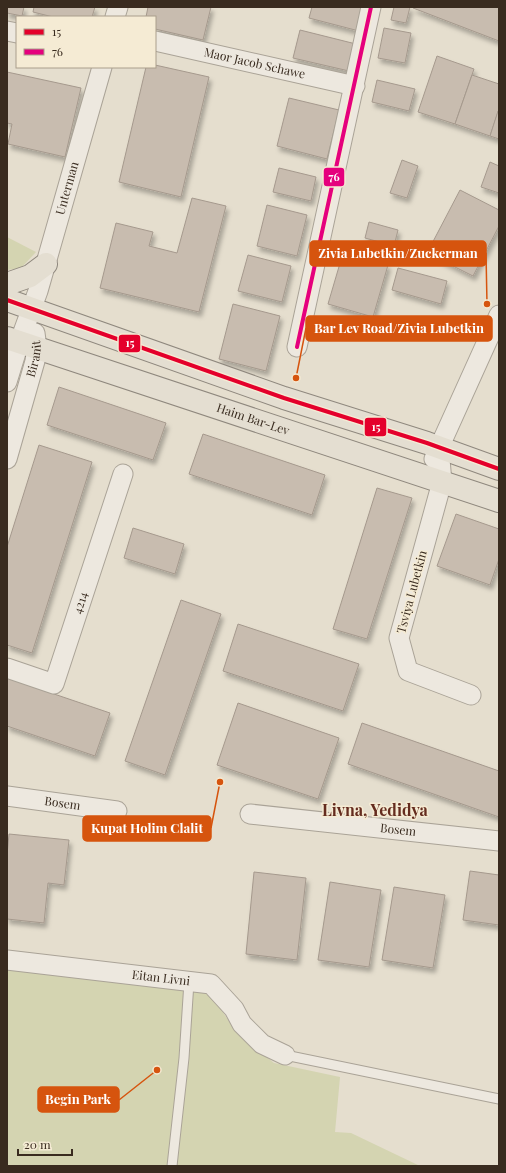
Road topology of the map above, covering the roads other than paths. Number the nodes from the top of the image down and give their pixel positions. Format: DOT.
graph roads {
  1 [pos="371,7"];
  2 [pos="156,41"];
  3 [pos="102,68"];
  4 [pos="355,86"];
  5 [pos="46,264"];
  6 [pos="7,284"];
  7 [pos="7,300"];
  8 [pos="32,308"];
  9 [pos="499,315"];
  10 [pos="21,343"];
  11 [pos="297,347"];
  12 [pos="7,382"];
  13 [pos="439,448"];
  14 [pos="7,459"];
  15 [pos="499,469"];
  16 [pos="123,474"];
  17 [pos="434,479"];
  18 [pos="499,501"];
  19 [pos="7,668"];
  20 [pos="471,694"];
  21 [pos="7,796"];
  22 [pos="117,811"];
  23 [pos="250,814"];
  24 [pos="499,841"];
  25 [pos="7,960"];
  26 [pos="189,982"];
  27 [pos="285,1055"];
  28 [pos="499,1100"];
  29 [pos="172,1166"];
  1 -- 4 [label="street"];
  2 -- 4 [label="street, Maor Jacob Schawe"];
  3 -- 5 [label="street, Unterman"];
  4 -- 11 [label="street"];
  5 -- 6 [label="main road"];
  5 -- 8 [label="street, Unterman"];
  7 -- 8 [label="main road"];
  8 -- 10 [label="street, Biranit"];
  8 -- 13 [label="main road"];
  9 -- 13 [label="street, Tsviya Lubetkin"];
  10 -- 12 [label="street, Biranit"];
  10 -- 14 [label="street, Biranit"];
  10 -- 17 [label="main road, Haim Bar-Lev"];
  13 -- 15 [label="main road"];
  13 -- 17 [label="street, Tsviya Lubetkin"];
  16 -- 19 [label="street, 4214"];
  17 -- 18 [label="main road, Haim Bar-Lev"];
  17 -- 20 [label="street, Tsviya Lubetkin"];
  21 -- 22 [label="street, Bosem"];
  23 -- 24 [label="street, Bosem"];
  25 -- 26 [label="street, Eitan Livni"];
  26 -- 27 [label="street, Eitan Livni"];
  26 -- 29 [label="lane"];
  27 -- 28 [label="lane"];
}
